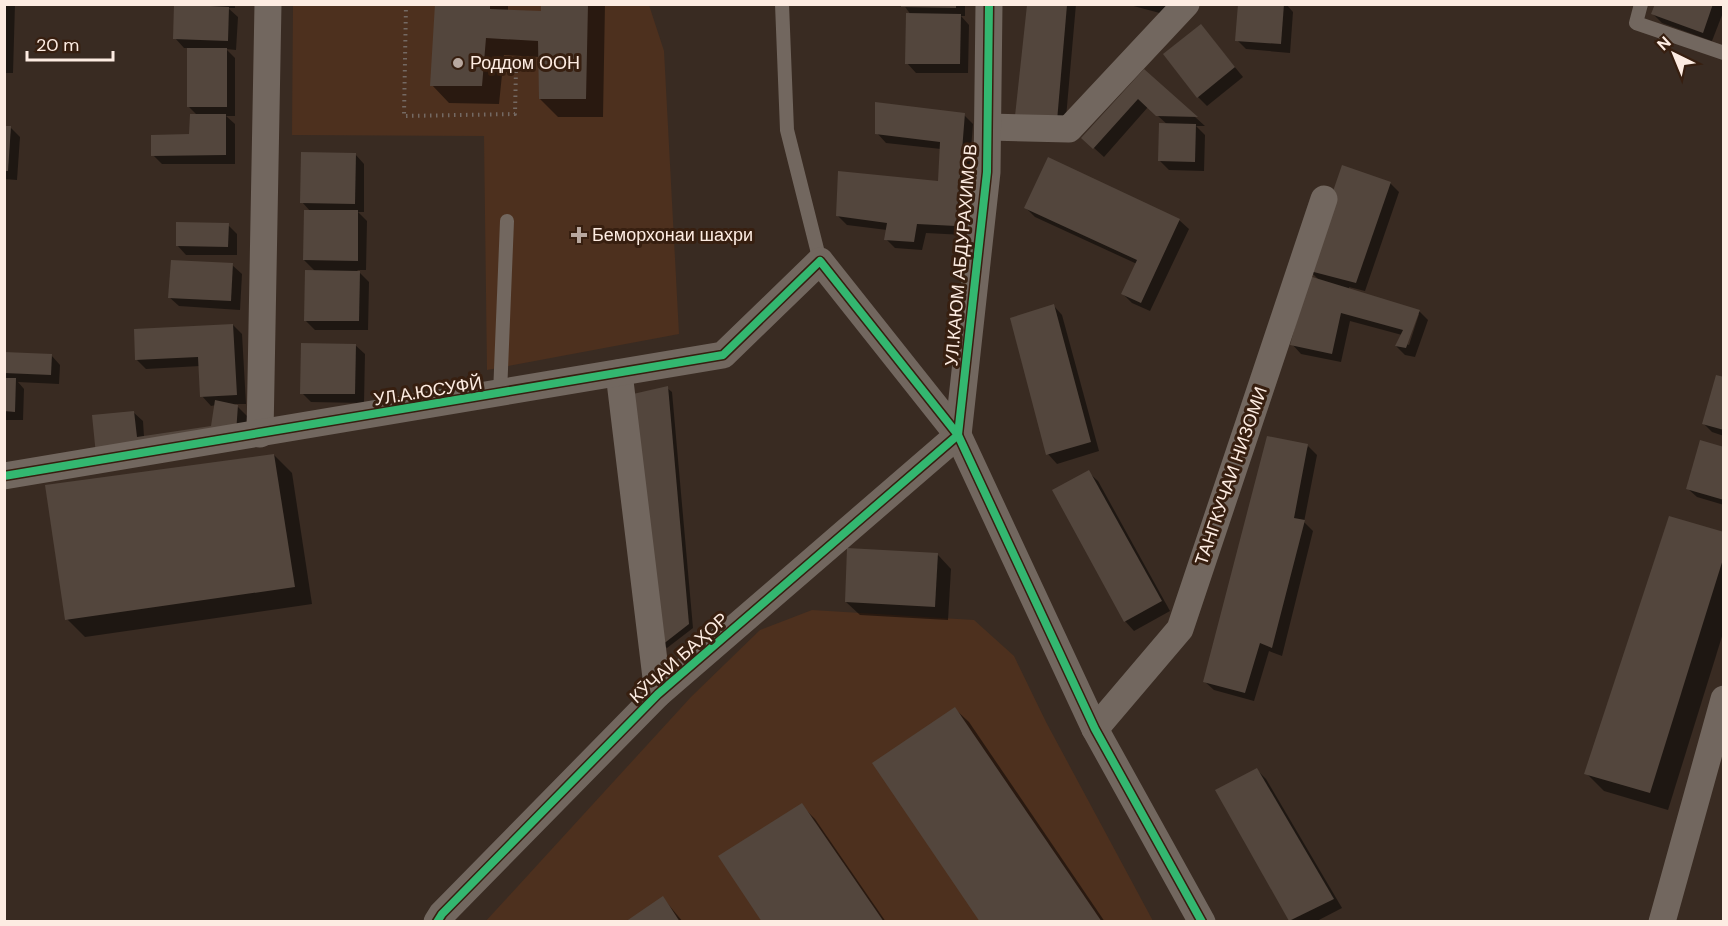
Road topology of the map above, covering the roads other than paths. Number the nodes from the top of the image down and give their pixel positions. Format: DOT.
graph roads {
  1 [pos="268,4"];
  2 [pos="782,4"];
  3 [pos="988,4"];
  4 [pos="1186,4"];
  5 [pos="1641,4"];
  6 [pos="1724,53"];
  7 [pos="988,127"];
  8 [pos="1324,199"];
  9 [pos="507,221"];
  10 [pos="820,261"];
  11 [pos="619,373"];
  12 [pos="500,394"];
  13 [pos="260,434"];
  14 [pos="958,435"];
  15 [pos="4,476"];
  16 [pos="658,694"];
  17 [pos="1724,699"];
  18 [pos="1095,729"];
  19 [pos="437,921"];
  20 [pos="1202,921"];
  21 [pos="1662,921"];
  1 -- 13 [label="street"];
  2 -- 10 [label="lane"];
  3 -- 7 [label="street, УЛ.КАЮМ АБДУРАХИМОВ"];
  4 -- 7 [label="street"];
  5 -- 6 [label="lane"];
  7 -- 14 [label="street, УЛ.КАЮМ АБДУРАХИМОВ"];
  8 -- 18 [label="street, ТАНГКУЧАИ НИЗОМИ"];
  9 -- 12 [label="lane"];
  10 -- 11 [label="street, УЛ.А.ЮСУФЙ"];
  10 -- 14 [label="street"];
  11 -- 12 [label="street, УЛ.А.ЮСУФЙ"];
  11 -- 16 [label="street"];
  12 -- 13 [label="street, УЛ.А.ЮСУФЙ"];
  13 -- 15 [label="street, УЛ.А.ЮСУФЙ"];
  14 -- 16 [label="street, КӮЧАИ БАҲОР"];
  14 -- 18 [label="street"];
  16 -- 19 [label="street, КӮЧАИ БАҲОР"];
  17 -- 21 [label="street"];
  18 -- 20 [label="street"];
}
